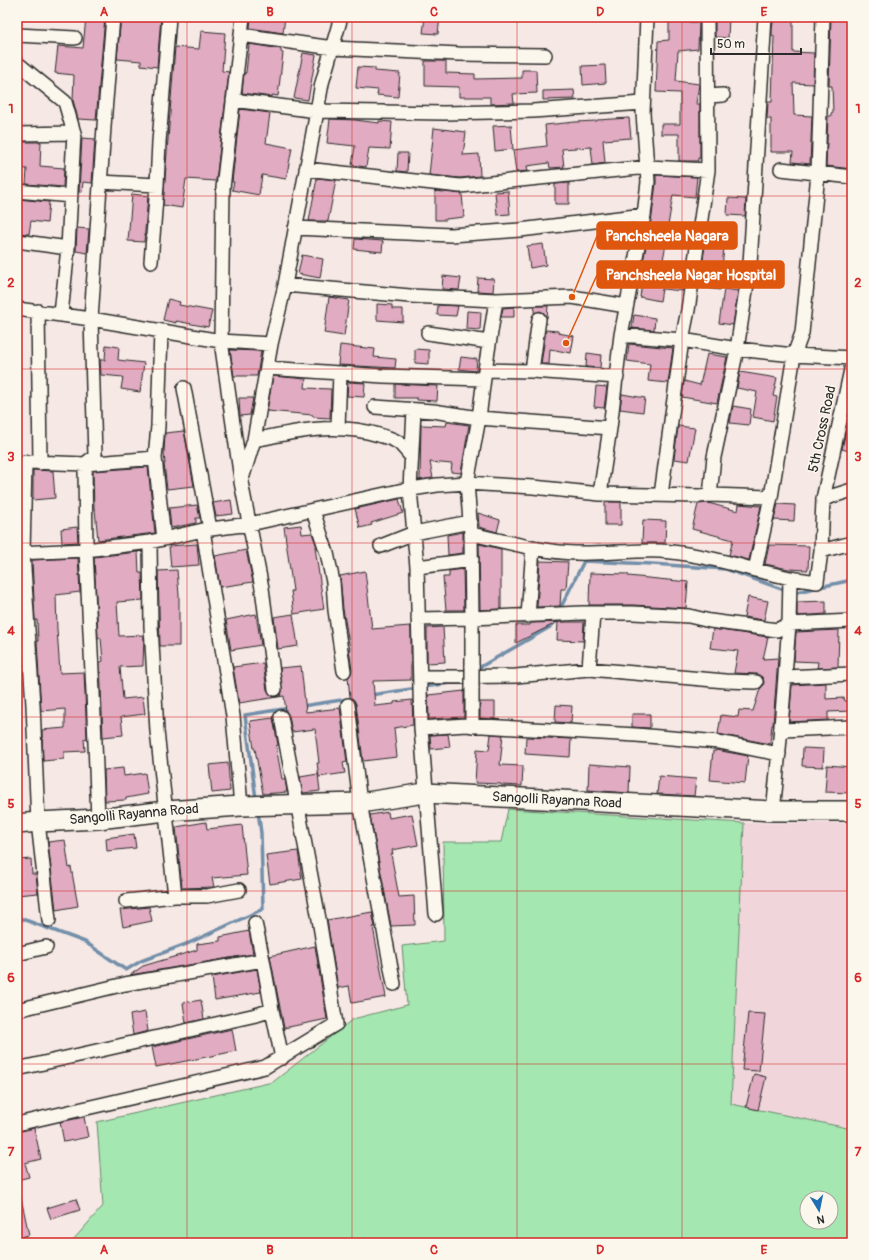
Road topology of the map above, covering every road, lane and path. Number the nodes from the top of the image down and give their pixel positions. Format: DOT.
graph roads {
  1 [pos="114,17"];
  2 [pos="170,17"];
  3 [pos="242,17"];
  4 [pos="341,17"];
  5 [pos="647,17"];
  6 [pos="707,17"];
  7 [pos="765,17"];
  8 [pos="823,17"];
  9 [pos="17,35"];
  10 [pos="240,35"];
  11 [pos="75,38"];
  12 [pos="332,48"];
  13 [pos="545,55"];
  14 [pos="17,63"];
  15 [pos="723,95"];
  16 [pos="708,96"];
  17 [pos="233,100"];
  18 [pos="643,103"];
  19 [pos="316,110"];
  20 [pos="74,133"];
  21 [pos="17,134"];
  22 [pos="648,167"];
  23 [pos="306,169"];
  24 [pos="781,169"];
  25 [pos="708,170"];
  26 [pos="818,174"];
  27 [pos="852,177"];
  28 [pos="100,182"];
  29 [pos="158,185"];
  30 [pos="17,191"];
  31 [pos="71,196"];
  32 [pos="644,215"];
  33 [pos="295,228"];
  34 [pos="17,242"];
  35 [pos="68,248"];
  36 [pos="151,262"];
  37 [pos="285,285"];
  38 [pos="496,300"];
  39 [pos="626,306"];
  40 [pos="17,308"];
  41 [pos="38,311"];
  42 [pos="61,314"];
  43 [pos="91,319"];
  44 [pos="539,319"];
  45 [pos="161,331"];
  46 [pos="428,333"];
  47 [pos="621,335"];
  48 [pos="682,340"];
  49 [pos="220,342"];
  50 [pos="489,342"];
  51 [pos="271,344"];
  52 [pos="737,349"];
  53 [pos="794,355"];
  54 [pos="852,358"];
  55 [pos="852,365"];
  56 [pos="267,368"];
  57 [pos="532,371"];
  58 [pos="340,373"];
  59 [pos="484,374"];
  60 [pos="617,377"];
  61 [pos="184,388"];
  62 [pos="375,407"];
  63 [pos="414,410"];
  64 [pos="479,418"];
  65 [pos="847,418"];
  66 [pos="338,427"];
  67 [pos="610,428"];
  68 [pos="254,440"];
  69 [pos="411,456"];
  70 [pos="156,458"];
  71 [pos="21,462"];
  72 [pos="40,463"];
  73 [pos="85,464"];
  74 [pos="241,482"];
  75 [pos="467,483"];
  76 [pos="410,489"];
  77 [pos="852,490"];
  78 [pos="600,494"];
  79 [pos="661,495"];
  80 [pos="710,495"];
  81 [pos="771,497"];
  82 [pos="823,499"];
  83 [pos="313,511"];
  84 [pos="250,524"];
  85 [pos="470,528"];
  86 [pos="206,530"];
  87 [pos="414,533"];
  88 [pos="164,539"];
  89 [pos="150,542"];
  90 [pos="852,543"];
  91 [pos="381,546"];
  92 [pos="533,547"];
  93 [pos="86,550"];
  94 [pos="821,552"];
  95 [pos="20,553"];
  96 [pos="472,560"];
  97 [pos="417,567"];
  98 [pos="755,570"];
  99 [pos="789,587"];
  100 [pos="593,613"];
  101 [pos="528,616"];
  102 [pos="472,618"];
  103 [pos="418,619"];
  104 [pos="852,621"];
  105 [pos="789,624"];
  106 [pos="590,669"];
  107 [pos="344,671"];
  108 [pos="852,674"];
  109 [pos="420,677"];
  110 [pos="472,677"];
  111 [pos="785,677"];
  112 [pos="756,682"];
  113 [pos="275,689"];
  114 [pos="348,705"];
  115 [pos="281,717"];
  116 [pos="472,726"];
  117 [pos="852,727"];
  118 [pos="421,728"];
  119 [pos="782,730"];
  120 [pos="779,754"];
  121 [pos="425,793"];
  122 [pos="360,803"];
  123 [pos="297,805"];
  124 [pos="252,806"];
  125 [pos="166,811"];
  126 [pos="773,811"];
  127 [pos="852,811"];
  128 [pos="98,819"];
  129 [pos="38,822"];
  130 [pos="17,824"];
  131 [pos="240,890"];
  132 [pos="175,896"];
  133 [pos="126,901"];
  134 [pos="436,914"];
  135 [pos="49,920"];
  136 [pos="255,923"];
  137 [pos="46,947"];
  138 [pos="17,954"];
  139 [pos="263,960"];
  140 [pos="394,984"];
  141 [pos="17,1010"];
  142 [pos="272,1010"];
  143 [pos="282,1058"];
  144 [pos="17,1069"];
  145 [pos="17,1124"];
  1 -- 28 [label="street"];
  2 -- 29 [label="street"];
  3 -- 10 [label="street"];
  4 -- 12 [label="street"];
  5 -- 18 [label="street"];
  6 -- 16 [label="street"];
  7 -- 52 [label="street"];
  8 -- 26 [label="street"];
  9 -- 11 [label="street"];
  10 -- 12 [label="street"];
  10 -- 17 [label="street"];
  12 -- 13 [label="street"];
  12 -- 19 [label="street"];
  14 -- 20 [label="street"];
  15 -- 16 [label="street"];
  16 -- 25 [label="street"];
  17 -- 19 [label="street"];
  17 -- 49 [label="street"];
  18 -- 19 [label="street"];
  18 -- 22 [label="street"];
  19 -- 23 [label="street"];
  20 -- 21 [label="street"];
  20 -- 31 [label="street"];
  22 -- 23 [label="street"];
  22 -- 25 [label="street"];
  22 -- 32 [label="street"];
  23 -- 33 [label="street"];
  24 -- 26 [label="street"];
  25 -- 48 [label="street"];
  26 -- 27 [label="street"];
  26 -- 53 [label="street"];
  28 -- 29 [label="street"];
  28 -- 43 [label="street"];
  29 -- 36 [label="street"];
  30 -- 31 [label="street"];
  31 -- 35 [label="street"];
  32 -- 33 [label="street"];
  32 -- 39 [label="street"];
  33 -- 37 [label="street"];
  34 -- 35 [label="street"];
  35 -- 42 [label="street"];
  37 -- 38 [label="street"];
  37 -- 51 [label="street"];
  38 -- 39 [label="street"];
  38 -- 50 [label="street"];
  39 -- 47 [label="street"];
  40 -- 41 [label="street"];
  41 -- 42 [label="street"];
  41 -- 72 [label="street"];
  42 -- 43 [label="street"];
  43 -- 45 [label="street"];
  43 -- 73 [label="street"];
  44 -- 57 [label="street"];
  45 -- 49 [label="street"];
  45 -- 70 [label="street"];
  46 -- 50 [label="street"];
  47 -- 48 [label="street"];
  47 -- 60 [label="street"];
  48 -- 52 [label="street"];
  48 -- 79 [label="street"];
  49 -- 51 [label="street"];
  49 -- 74 [label="street"];
  50 -- 59 [label="street"];
  51 -- 56 [label="street"];
  52 -- 53 [label="street"];
  52 -- 80 [label="street"];
  53 -- 54 [label="street"];
  53 -- 81 [label="street"];
  55 -- 65 [label="street, 5th Cross Road"];
  56 -- 58 [label="street"];
  56 -- 68 [label="street"];
  57 -- 59 [label="street"];
  57 -- 60 [label="street"];
  58 -- 59 [label="street"];
  58 -- 66 [label="street"];
  59 -- 64 [label="street"];
  60 -- 67 [label="street"];
  61 -- 86 [label="street"];
  62 -- 63 [label="street"];
  63 -- 64 [label="street"];
  63 -- 69 [label="street"];
  64 -- 67 [label="street"];
  64 -- 75 [label="street"];
  65 -- 82 [label="street, 5th Cross Road"];
  66 -- 68 [label="street"];
  66 -- 69 [label="street"];
  67 -- 78 [label="street"];
  68 -- 74 [label="street"];
  69 -- 76 [label="street"];
  70 -- 73 [label="street"];
  70 -- 88 [label="street"];
  71 -- 72 [label="street"];
  71 -- 95 [label="street"];
  72 -- 73 [label="street"];
  73 -- 93 [label="street"];
  74 -- 84 [label="street"];
  75 -- 76 [label="street"];
  75 -- 78 [label="street"];
  75 -- 85 [label="street"];
  76 -- 83 [label="street"];
  76 -- 87 [label="street"];
  77 -- 82 [label="street"];
  78 -- 79 [label="street"];
  79 -- 80 [label="street"];
  80 -- 81 [label="street"];
  81 -- 98 [label="street"];
  82 -- 94 [label="street, 5th Cross Road"];
  83 -- 84 [label="street"];
  83 -- 107 [label="street"];
  84 -- 86 [label="street"];
  84 -- 113 [label="street"];
  85 -- 87 [label="street"];
  85 -- 92 [label="street"];
  85 -- 96 [label="street"];
  86 -- 88 [label="street"];
  86 -- 124 [label="street"];
  87 -- 91 [label="street"];
  87 -- 97 [label="street"];
  88 -- 89 [label="street"];
  89 -- 93 [label="street"];
  89 -- 125 [label="street"];
  90 -- 94 [label="street"];
  92 -- 98 [label="street"];
  92 -- 101 [label="street"];
  93 -- 95 [label="street"];
  93 -- 128 [label="street"];
  94 -- 99 [label="street, 5th Cross Road"];
  95 -- 129 [label="street"];
  96 -- 97 [label="street"];
  96 -- 102 [label="street"];
  97 -- 103 [label="street"];
  98 -- 99 [label="street"];
  99 -- 105 [label="street"];
  100 -- 101 [label="street"];
  100 -- 105 [label="street"];
  100 -- 106 [label="street"];
  101 -- 102 [label="street"];
  102 -- 103 [label="street"];
  102 -- 110 [label="street"];
  103 -- 109 [label="street"];
  104 -- 105 [label="street"];
  105 -- 111 [label="street"];
  106 -- 110 [label="street"];
  106 -- 112 [label="street"];
  108 -- 111 [label="street"];
  109 -- 110 [label="street"];
  109 -- 118 [label="street"];
  110 -- 116 [label="street"];
  111 -- 119 [label="street"];
  114 -- 122 [label="street"];
  115 -- 123 [label="street"];
  116 -- 118 [label="street"];
  116 -- 120 [label="street"];
  117 -- 119 [label="street"];
  118 -- 121 [label="street"];
  119 -- 120 [label="street"];
  120 -- 126 [label="street"];
  121 -- 122 [label="street, Sangolli Rayanna Road"];
  121 -- 126 [label="street, Sangolli Rayanna Road"];
  121 -- 134 [label="street"];
  122 -- 123 [label="street, Sangolli Rayanna Road"];
  122 -- 140 [label="street"];
  123 -- 124 [label="street, Sangolli Rayanna Road"];
  123 -- 143 [label="street"];
  124 -- 125 [label="street, Sangolli Rayanna Road"];
  125 -- 128 [label="street, Sangolli Rayanna Road"];
  125 -- 132 [label="street"];
  126 -- 127 [label="street, Sangolli Rayanna Road"];
  128 -- 129 [label="street, Sangolli Rayanna Road"];
  129 -- 130 [label="street, Sangolli Rayanna Road"];
  129 -- 135 [label="street"];
  131 -- 132 [label="street"];
  132 -- 133 [label="street"];
  136 -- 139 [label="street"];
  137 -- 138 [label="street"];
  139 -- 141 [label="street"];
  139 -- 142 [label="street"];
  142 -- 143 [label="street"];
  142 -- 144 [label="street"];
  143 -- 145 [label="street"];
}
